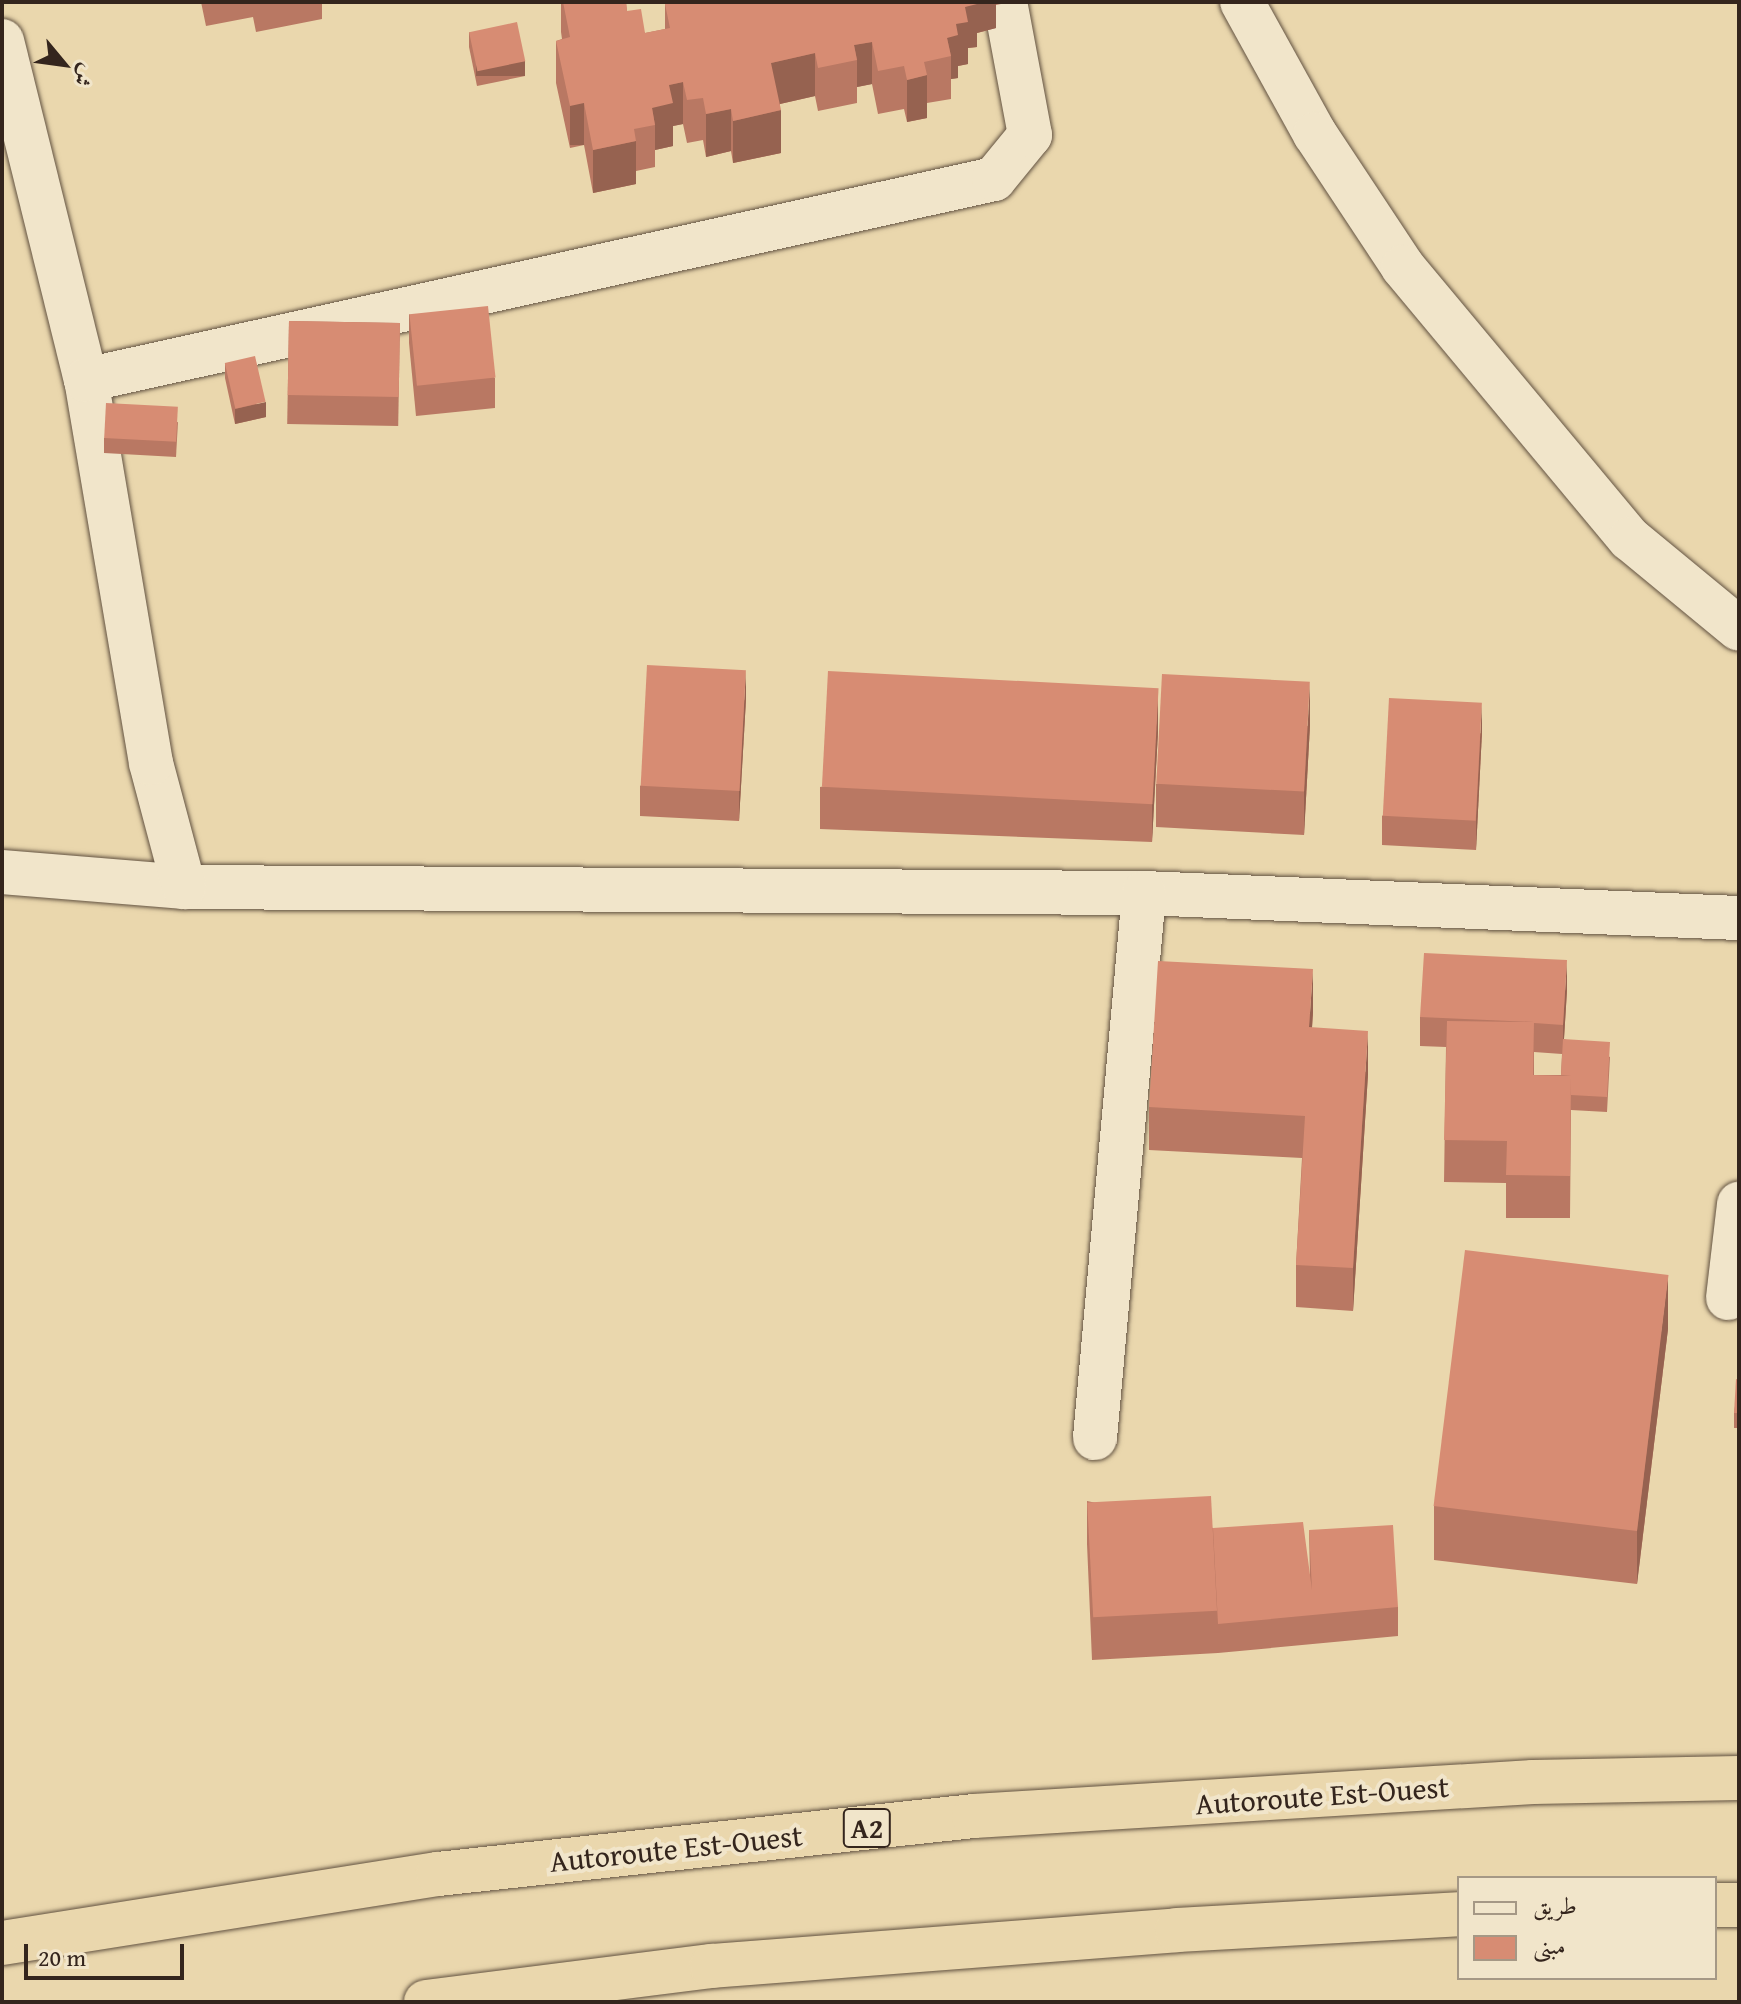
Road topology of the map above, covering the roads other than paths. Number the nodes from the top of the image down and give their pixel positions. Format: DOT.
graph roads {
  1 [pos="1005,2"];
  2 [pos="1242,2"];
  3 [pos="2,41"];
  4 [pos="86,380"];
  5 [pos="1739,629"];
  6 [pos="2,872"];
  7 [pos="184,887"];
  8 [pos="1144,893"];
  9 [pos="1739,918"];
  10 [pos="1739,1204"];
  11 [pos="1728,1298"];
  12 [pos="1095,1438"];
  13 [pos="1739,1778"];
  14 [pos="1717,1905"];
  15 [pos="1739,1905"];
  16 [pos="1457,1914"];
  17 [pos="2,1943"];
  18 [pos="426,2002"];
  1 -- 4 [label="street"];
  2 -- 5 [label="street"];
  3 -- 4 [label="street"];
  4 -- 7 [label="street"];
  6 -- 7 [label="street"];
  7 -- 8 [label="street"];
  8 -- 9 [label="street"];
  8 -- 12 [label="street"];
  10 -- 11 [label="street"];
  13 -- 17 [label="highway, Autoroute Est-Ouest / A2"];
  14 -- 15 [label="highway"];
  16 -- 18 [label="highway"];
}
